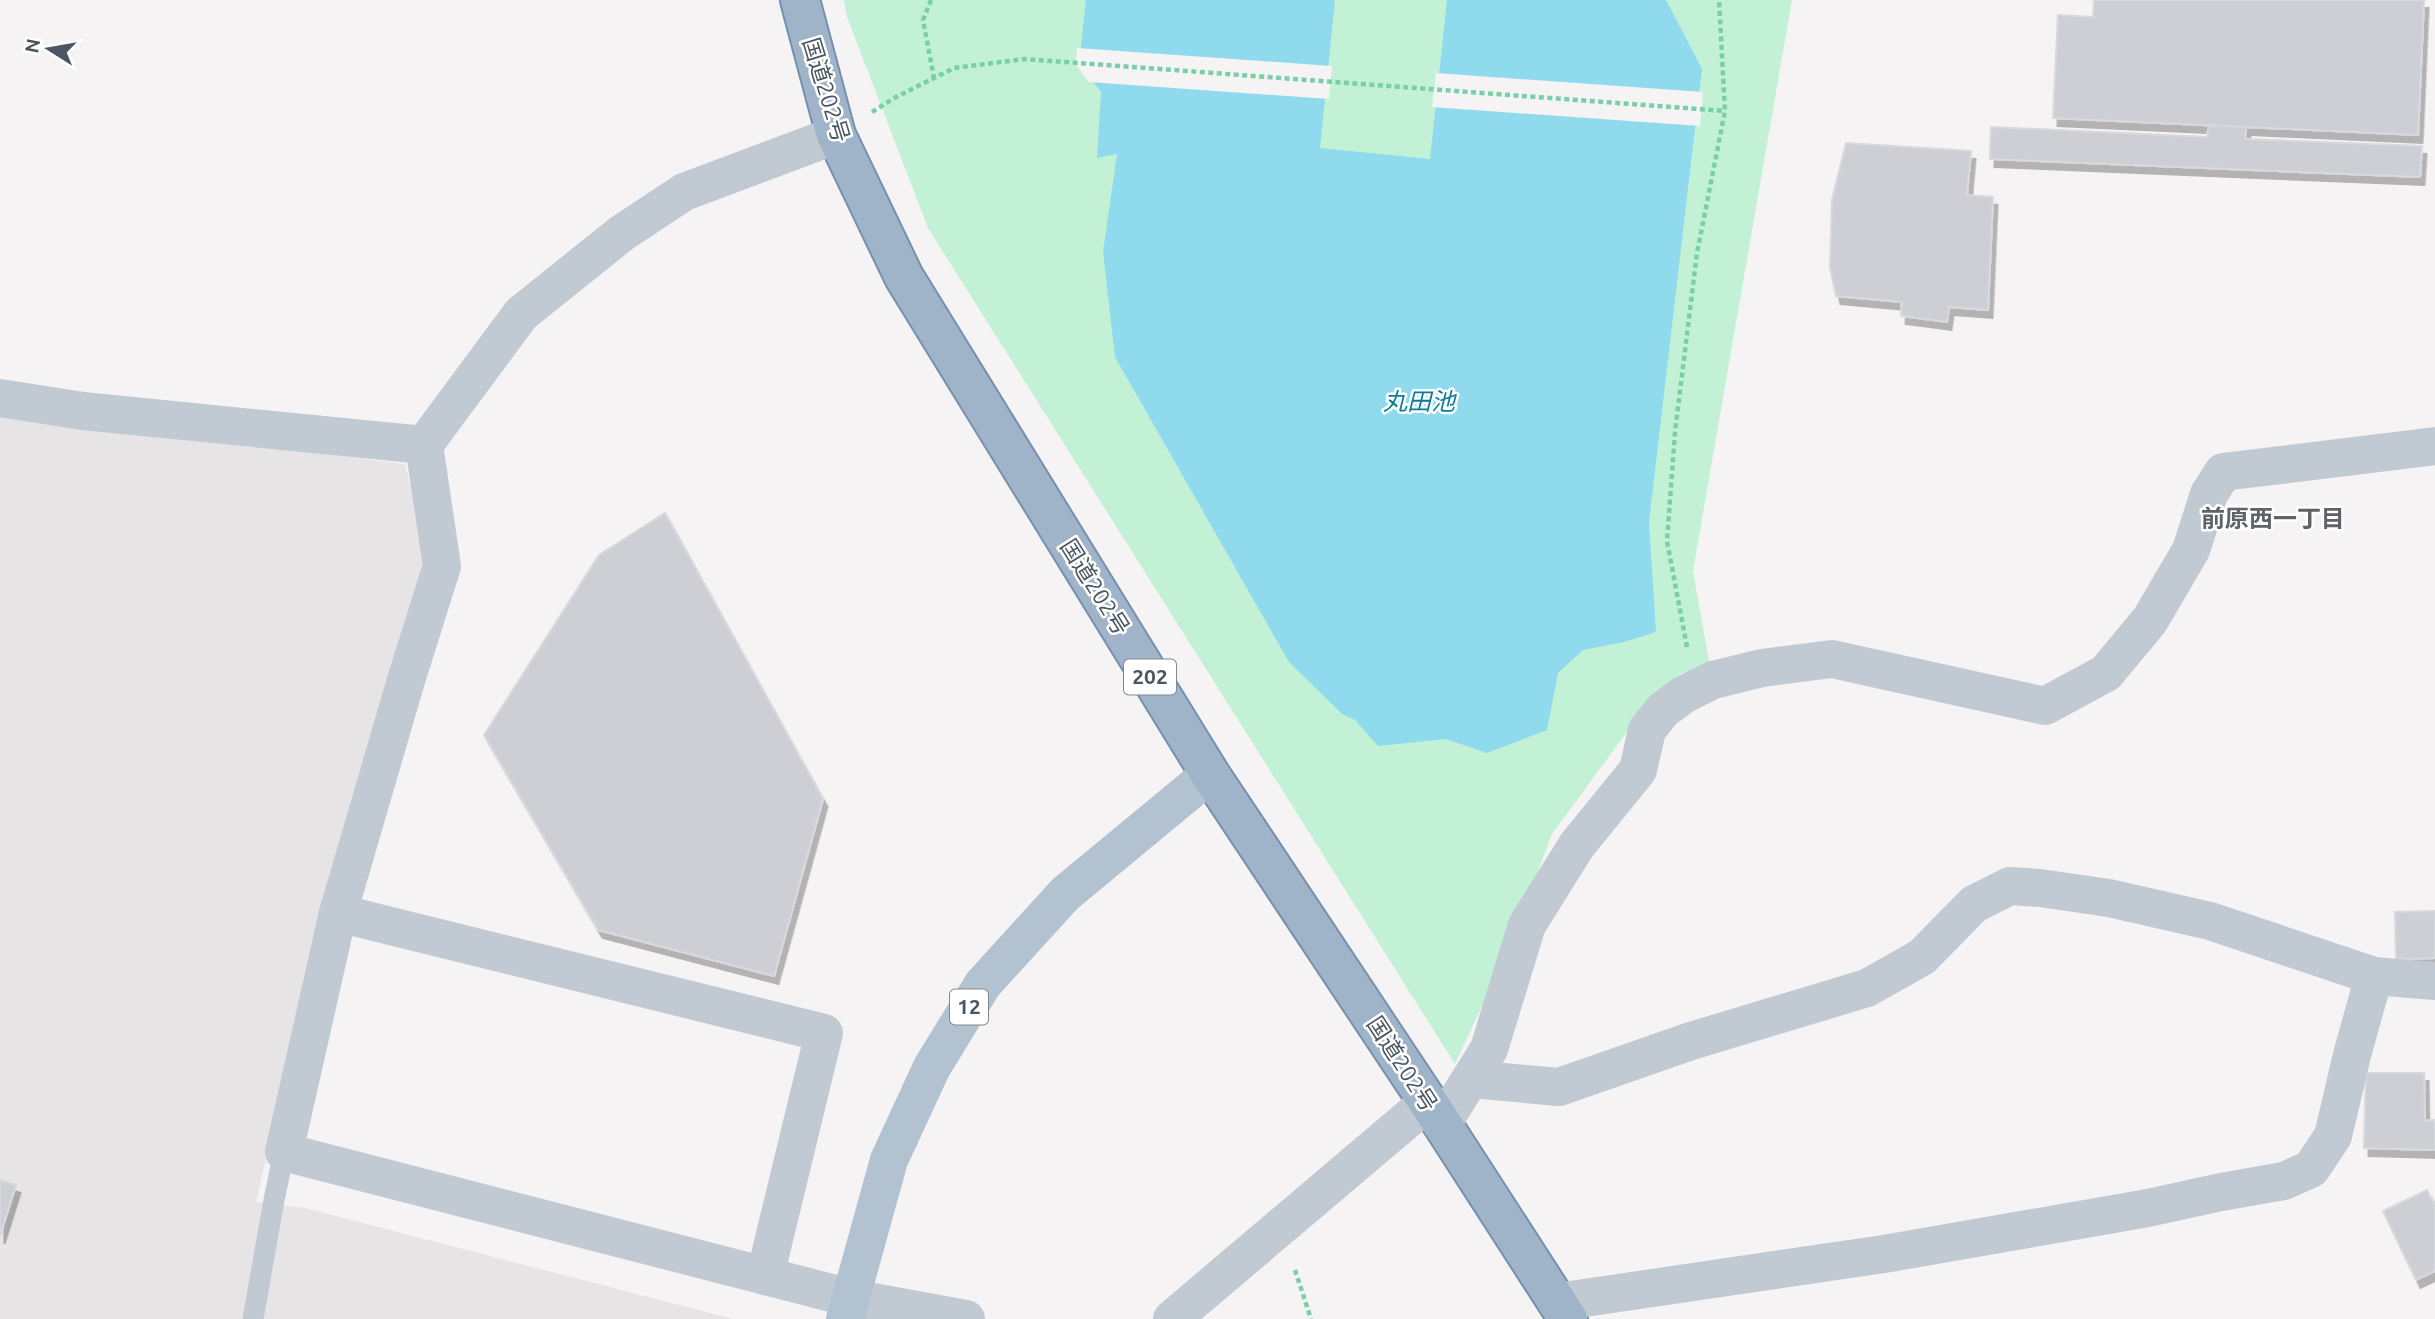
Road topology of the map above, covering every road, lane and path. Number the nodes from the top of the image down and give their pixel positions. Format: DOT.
graph roads {
  1 [pos="800,0"];
  2 [pos="931,0"];
  3 [pos="1719,0"];
  4 [pos="934,78"];
  5 [pos="1725,111"];
  6 [pos="836,135"];
  7 [pos="0,398"];
  8 [pos="424,445"];
  9 [pos="2435,446"];
  10 [pos="1695,688"];
  11 [pos="1210,774"];
  12 [pos="338,913"];
  13 [pos="2374,976"];
  14 [pos="2435,981"];
  15 [pos="1471,1079"];
  16 [pos="1435,1113"];
  17 [pos="284,1152"];
  18 [pos="765,1276"];
  19 [pos="848,1309"];
  20 [pos="1562,1311"];
  21 [pos="253,1319"];
  22 [pos="966,1319"];
  23 [pos="1172,1319"];
  1 -- 6 [label="highway, 国道202号 / 202"];
  2 -- 4 [label="path"];
  3 -- 5 [label="path"];
  4 -- 5 [label="path"];
  4 -- 6 [label="path"];
  5 -- 10 [label="path"];
  6 -- 8 [label="street"];
  6 -- 11 [label="highway, 国道202号 / 202"];
  7 -- 8 [label="street"];
  8 -- 12 [label="street"];
  9 -- 10 [label="street"];
  10 -- 15 [label="street"];
  11 -- 16 [label="highway, 国道202号 / 202"];
  11 -- 19 [label="main road, 12"];
  12 -- 17 [label="street"];
  12 -- 18 [label="street"];
  13 -- 14 [label="street"];
  13 -- 15 [label="street"];
  13 -- 20 [label="street"];
  15 -- 16 [label="street"];
  16 -- 20 [label="highway, 国道202号 / 202"];
  16 -- 23 [label="street"];
  17 -- 18 [label="street"];
  17 -- 21 [label="lane"];
  18 -- 19 [label="street"];
  19 -- 22 [label="street"];
}
